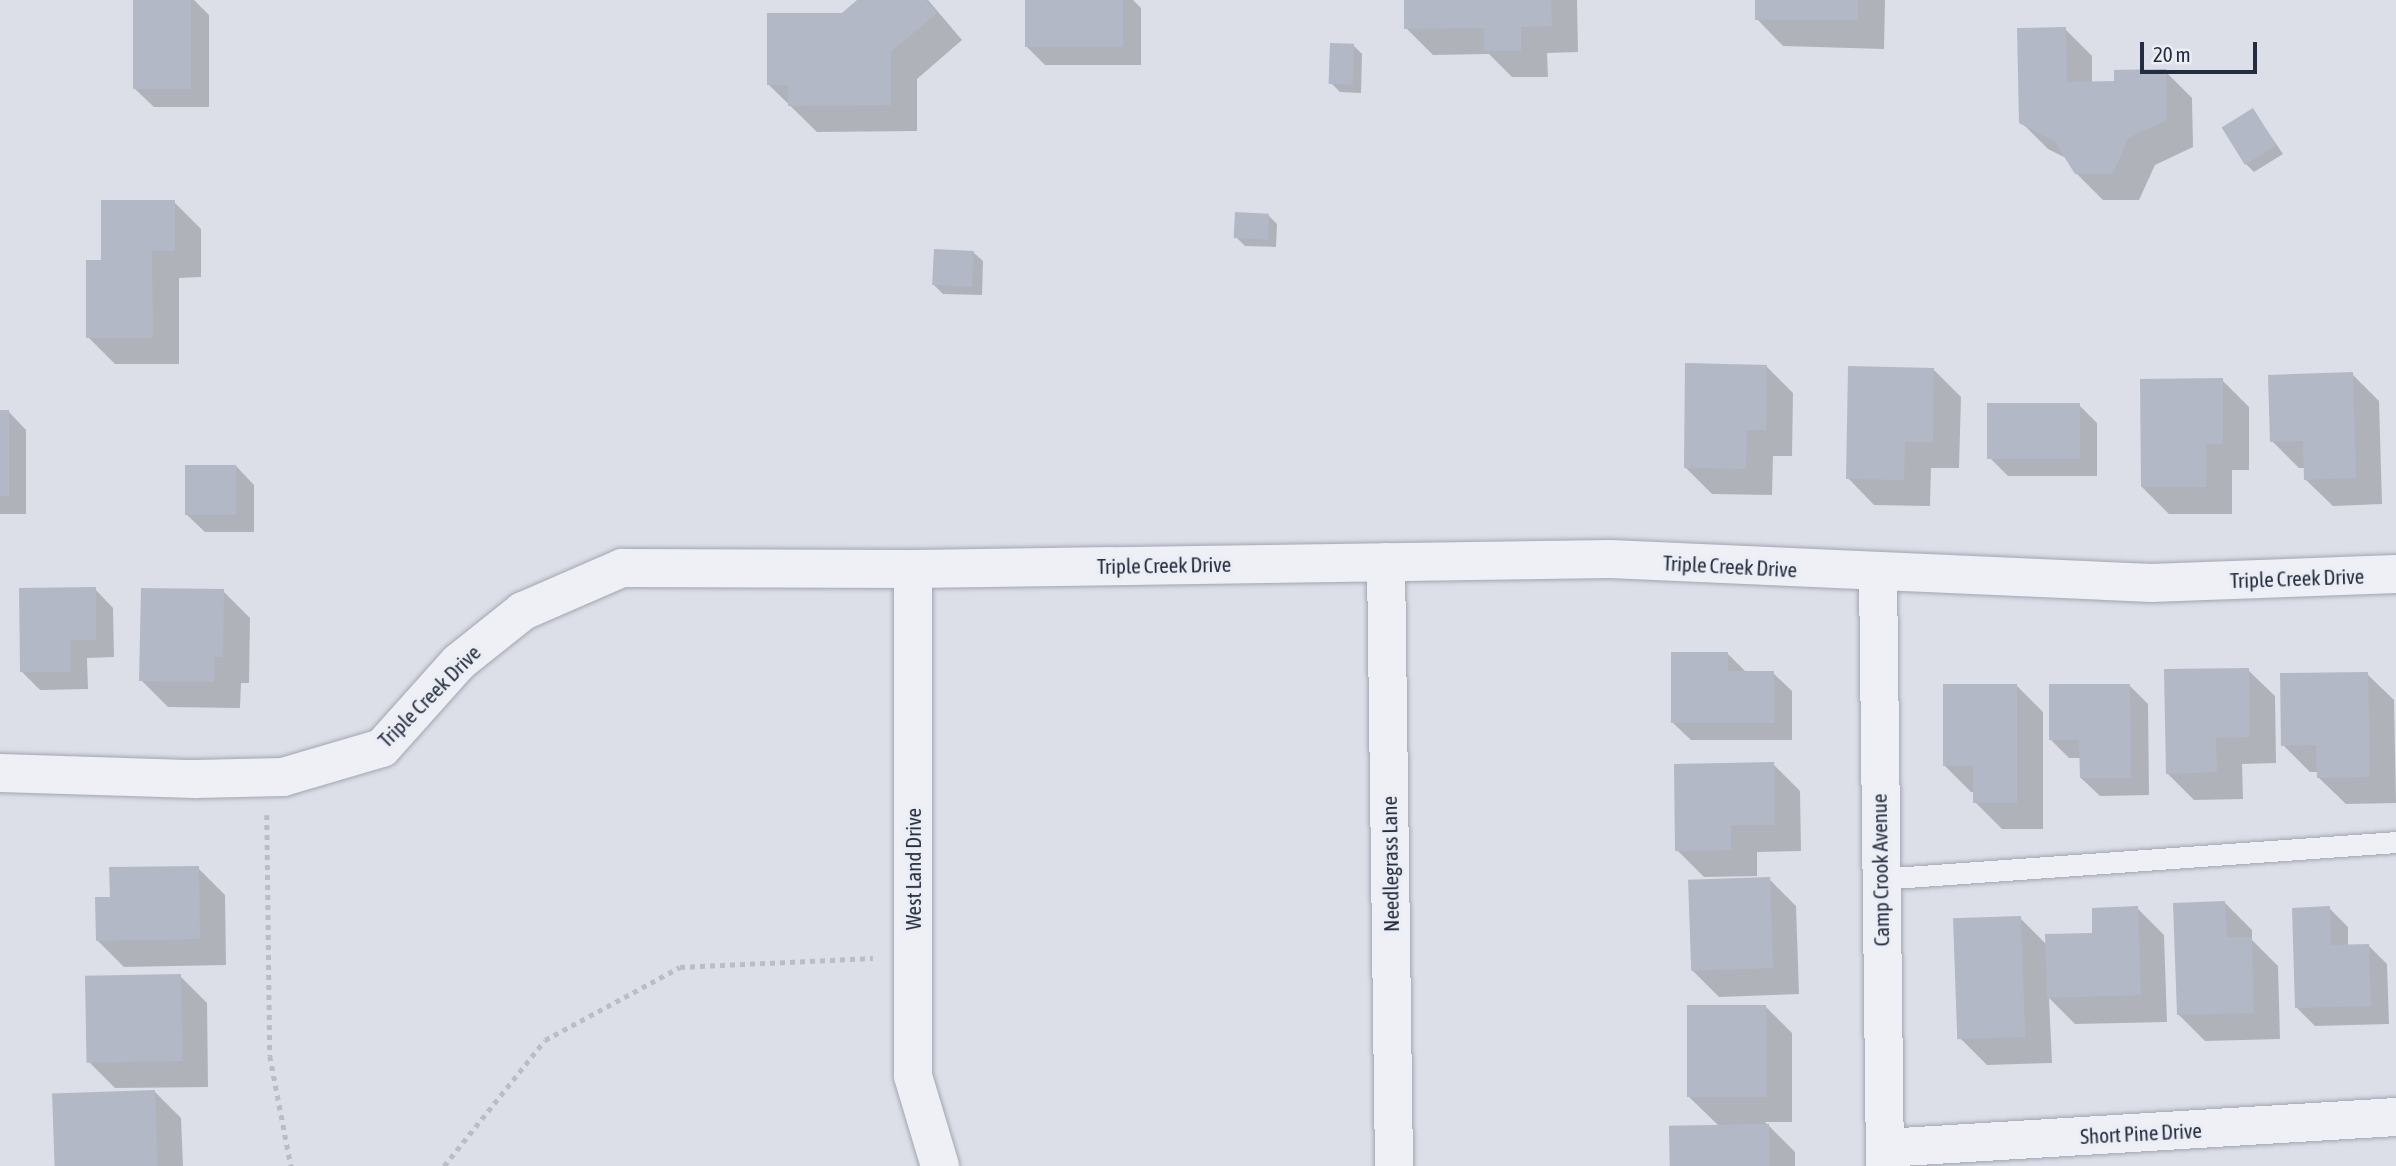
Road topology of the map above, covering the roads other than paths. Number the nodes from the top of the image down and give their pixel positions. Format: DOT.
graph roads {
  1 [pos="1387,562"];
  2 [pos="913,569"];
  3 [pos="1878,573"];
  4 [pos="2396,574"];
  5 [pos="1,783"];
  6 [pos="2396,842"];
  7 [pos="1879,879"];
  8 [pos="2396,1117"];
  9 [pos="1885,1157"];
  10 [pos="940,1166"];
  11 [pos="1394,1166"];
  1 -- 2 [label="street, Triple Creek Drive"];
  1 -- 3 [label="street, Triple Creek Drive"];
  1 -- 11 [label="street, Needlegrass Lane"];
  2 -- 5 [label="street, Triple Creek Drive"];
  2 -- 10 [label="street, West Land Drive"];
  3 -- 4 [label="street, Triple Creek Drive"];
  3 -- 7 [label="street, Camp Crook Avenue"];
  6 -- 7 [label="lane"];
  7 -- 9 [label="street, Camp Crook Avenue"];
  8 -- 9 [label="street, Short Pine Drive"];
}
